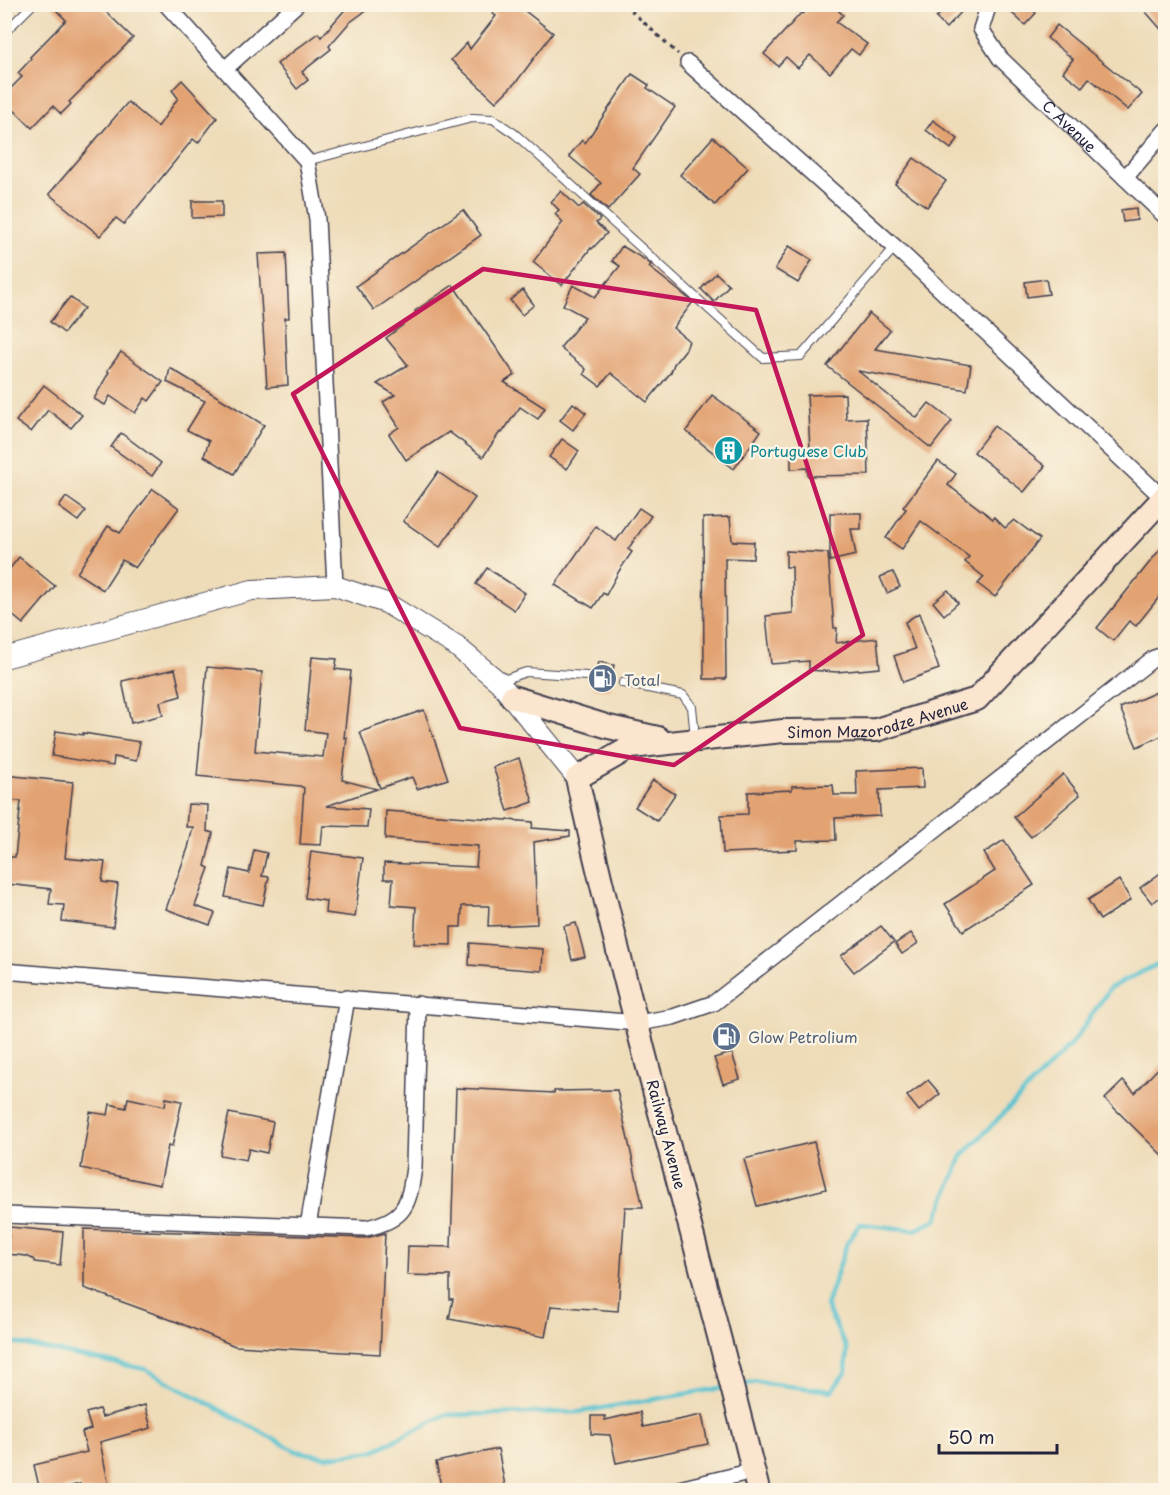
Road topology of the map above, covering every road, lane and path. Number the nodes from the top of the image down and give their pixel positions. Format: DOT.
graph roads {
  1 [pos="33,4"];
  2 [pos="166,4"];
  3 [pos="297,4"];
  4 [pos="624,4"];
  5 [pos="989,4"];
  6 [pos="4,33"];
  7 [pos="688,63"];
  8 [pos="225,69"];
  9 [pos="1166,130"];
  10 [pos="307,161"];
  11 [pos="1125,178"];
  12 [pos="1166,217"];
  13 [pos="895,247"];
  14 [pos="1164,496"];
  15 [pos="335,586"];
  16 [pos="1166,654"];
  17 [pos="4,658"];
  18 [pos="587,676"];
  19 [pos="623,683"];
  20 [pos="506,689"];
  21 [pos="685,741"];
  22 [pos="578,778"];
  23 [pos="4,971"];
  24 [pos="347,998"];
  25 [pos="418,1004"];
  26 [pos="638,1023"];
  27 [pos="4,1215"];
  28 [pos="309,1226"];
  29 [pos="756,1481"];
  30 [pos="675,1491"];
  1 -- 6 [label="lane"];
  2 -- 8 [label="street"];
  3 -- 8 [label="street"];
  4 -- 7 [label="path"];
  5 -- 11 [label="street, C Avenue"];
  7 -- 13 [label="street"];
  8 -- 10 [label="street"];
  9 -- 11 [label="street"];
  10 -- 13 [label="lane"];
  10 -- 15 [label="street"];
  11 -- 12 [label="street, C Avenue"];
  13 -- 14 [label="street"];
  14 -- 21 [label="main road, Simon Mazorodze Avenue"];
  15 -- 17 [label="street"];
  15 -- 20 [label="street"];
  16 -- 26 [label="street"];
  18 -- 20 [label="lane"];
  19 -- 21 [label="lane"];
  20 -- 21 [label="main road"];
  20 -- 22 [label="street"];
  21 -- 22 [label="main road, Simon Mazorodze Avenue"];
  22 -- 26 [label="main road, Railway Avenue"];
  23 -- 24 [label="street"];
  24 -- 25 [label="street"];
  24 -- 28 [label="street"];
  25 -- 26 [label="street"];
  25 -- 28 [label="street"];
  26 -- 29 [label="main road, Railway Avenue"];
  27 -- 28 [label="street"];
  29 -- 30 [label="street"];
}
